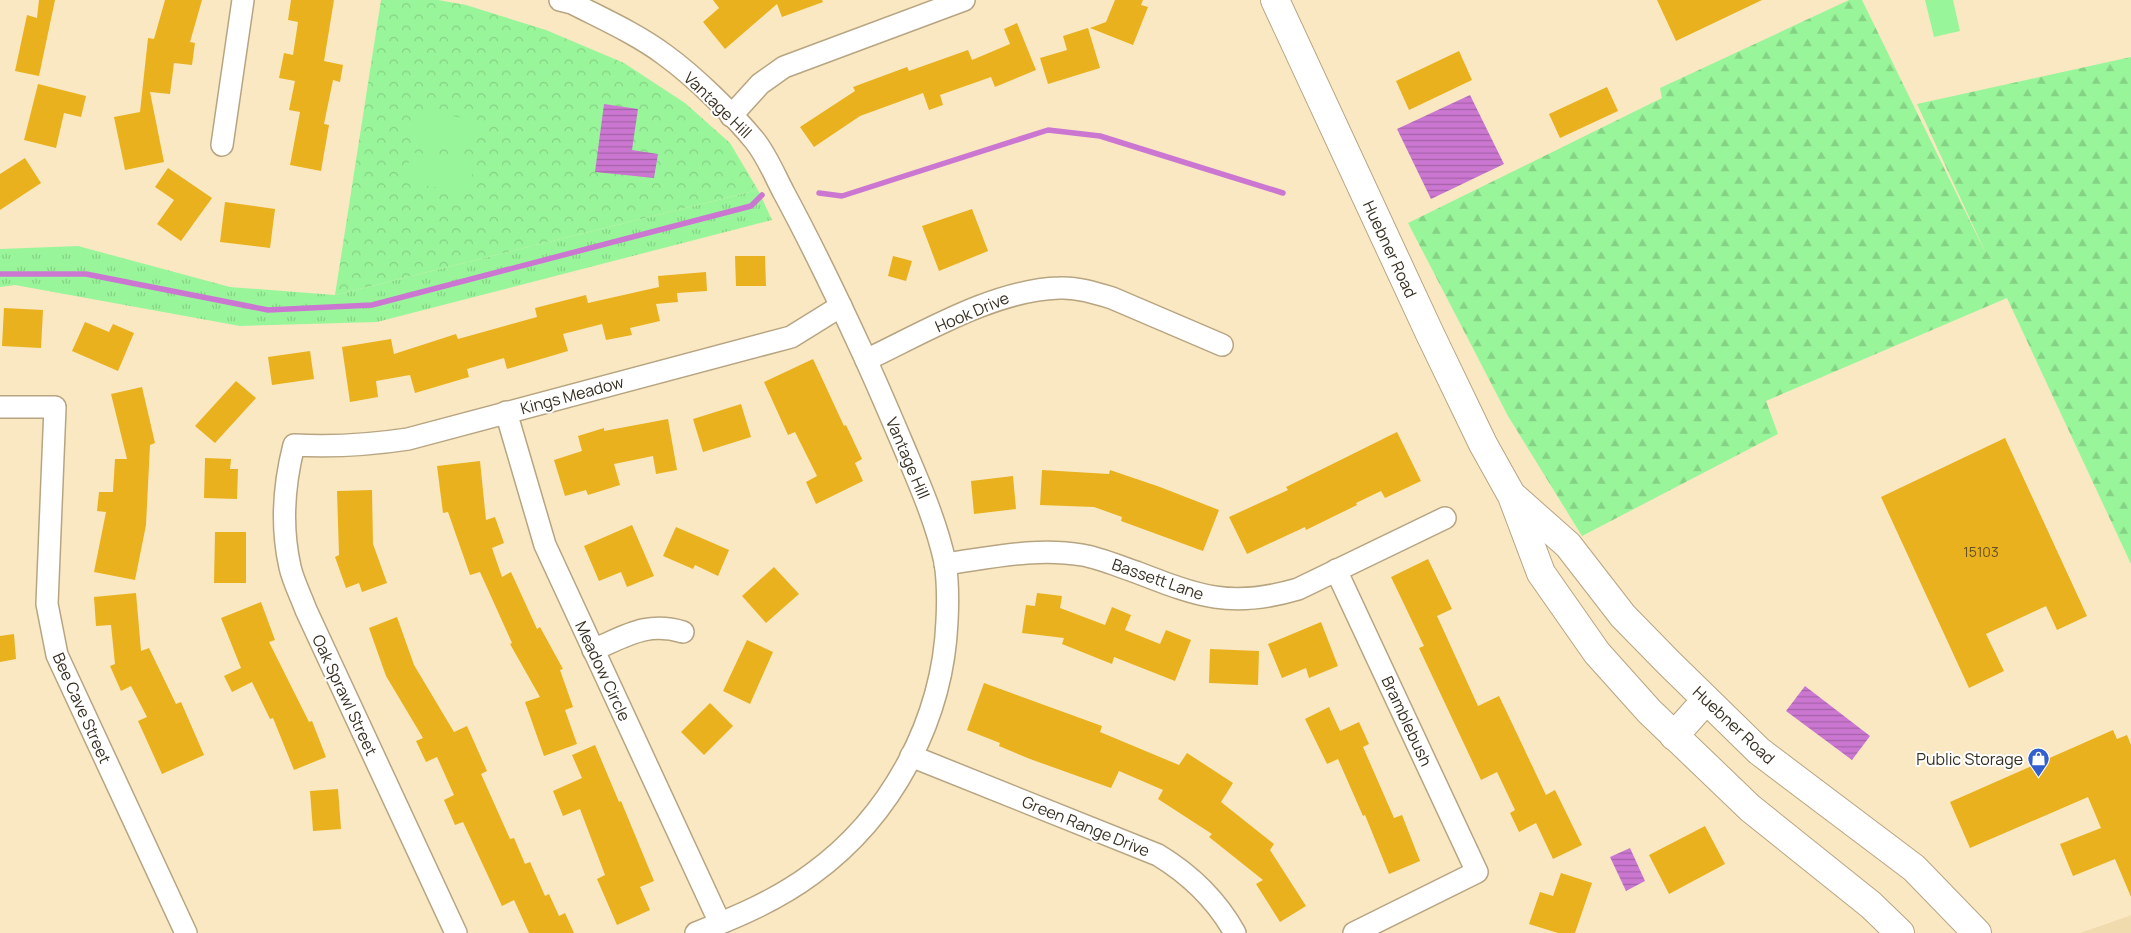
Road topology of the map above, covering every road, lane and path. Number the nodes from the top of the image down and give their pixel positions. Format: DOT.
graph roads {
  1 [pos="242,0"];
  2 [pos="560,0"];
  3 [pos="964,0"];
  4 [pos="1275,0"];
  5 [pos="732,116"];
  6 [pos="222,145"];
  7 [pos="841,306"];
  8 [pos="1222,345"];
  9 [pos="866,360"];
  10 [pos="0,406"];
  11 [pos="506,412"];
  12 [pos="294,445"];
  13 [pos="1512,496"];
  14 [pos="1445,518"];
  15 [pos="945,564"];
  16 [pos="1336,570"];
  17 [pos="683,632"];
  18 [pos="593,650"];
  19 [pos="1706,700"];
  20 [pos="1674,736"];
  21 [pos="911,756"];
  22 [pos="733,925"];
  23 [pos="186,933"];
  24 [pos="456,933"];
  25 [pos="696,933"];
  26 [pos="1235,933"];
  27 [pos="1354,933"];
  28 [pos="1900,933"];
  29 [pos="1977,933"];
  1 -- 6 [label="street"];
  2 -- 5 [label="street, Vantage Hill"];
  3 -- 5 [label="street"];
  4 -- 13 [label="main road, Huebner Road"];
  5 -- 7 [label="street, Vantage Hill"];
  7 -- 9 [label="street, Vantage Hill"];
  7 -- 11 [label="street, Kings Meadow"];
  8 -- 9 [label="street, Hook Drive"];
  9 -- 15 [label="street, Vantage Hill"];
  10 -- 23 [label="street, Bee Cave Street"];
  11 -- 12 [label="street, Kings Meadow"];
  11 -- 18 [label="street, Meadow Circle"];
  12 -- 24 [label="street, Oak Sprawl Street"];
  13 -- 19 [label="main road, Huebner Road"];
  13 -- 20 [label="main road, Huebner Road"];
  14 -- 16 [label="street, Bassett Lane"];
  15 -- 16 [label="street, Bassett Lane"];
  15 -- 21 [label="street, Vantage Hill"];
  16 -- 27 [label="street, Bramblebush"];
  17 -- 18 [label="street"];
  18 -- 22 [label="street, Meadow Circle"];
  19 -- 20 [label="main road"];
  19 -- 29 [label="main road, Huebner Road"];
  20 -- 28 [label="main road, Huebner Road"];
  21 -- 22 [label="street, Vantage Hill"];
  21 -- 26 [label="street, Green Range Drive"];
  22 -- 25 [label="street, Vantage Hill"];
}
